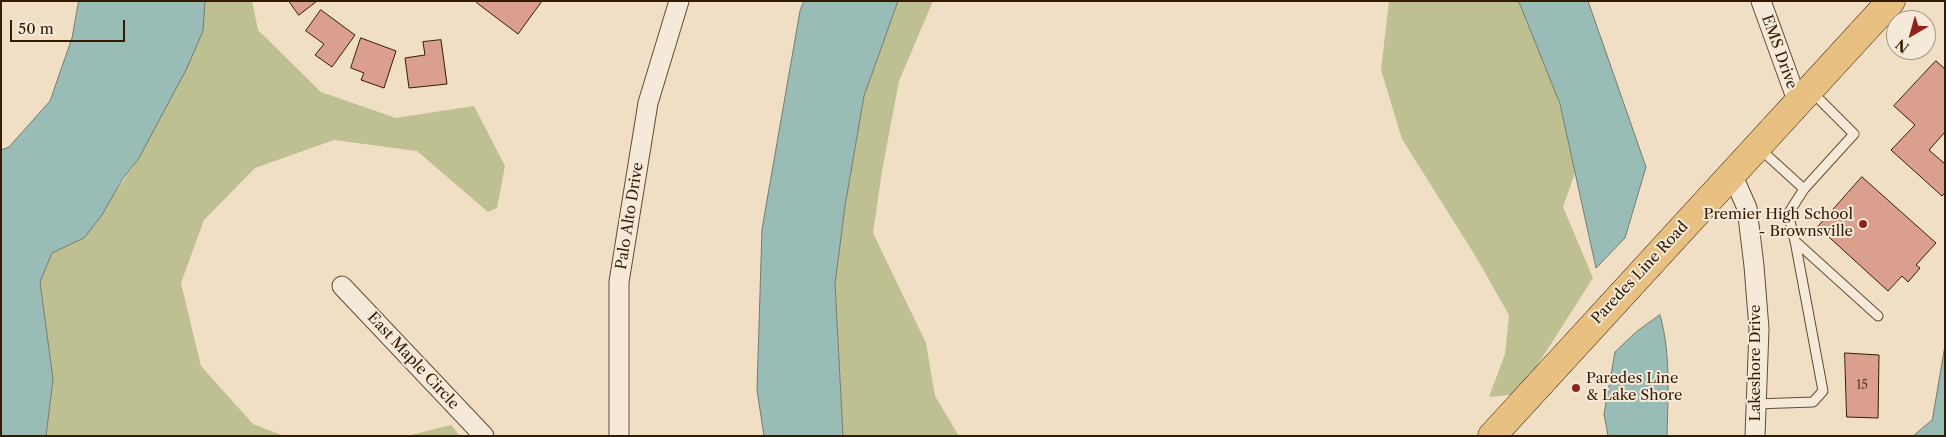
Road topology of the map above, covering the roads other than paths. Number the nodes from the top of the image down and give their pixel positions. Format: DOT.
graph roads {
  1 [pos="680,1"];
  2 [pos="1761,1"];
  3 [pos="1891,1"];
  4 [pos="1804,97"];
  5 [pos="1758,146"];
  6 [pos="1732,174"];
  7 [pos="1804,189"];
  8 [pos="1795,241"];
  9 [pos="342,286"];
  10 [pos="1878,316"];
  11 [pos="1755,404"];
  12 [pos="484,436"];
  13 [pos="619,436"];
  14 [pos="1492,436"];
  15 [pos="1755,436"];
  1 -- 13 [label="street, Palo Alto Drive"];
  2 -- 4 [label="street, EMS Drive"];
  3 -- 4 [label="main road, Paredes Line Road"];
  4 -- 5 [label="main road, Paredes Line Road"];
  4 -- 7 [label="lane"];
  5 -- 6 [label="main road, Paredes Line Road"];
  5 -- 7 [label="lane"];
  6 -- 11 [label="street, Lakeshore Drive"];
  6 -- 14 [label="main road, Paredes Line Road"];
  7 -- 8 [label="lane"];
  8 -- 10 [label="lane"];
  8 -- 11 [label="lane"];
  9 -- 12 [label="street, East Maple Circle"];
  11 -- 15 [label="street, Lakeshore Drive"];
}
